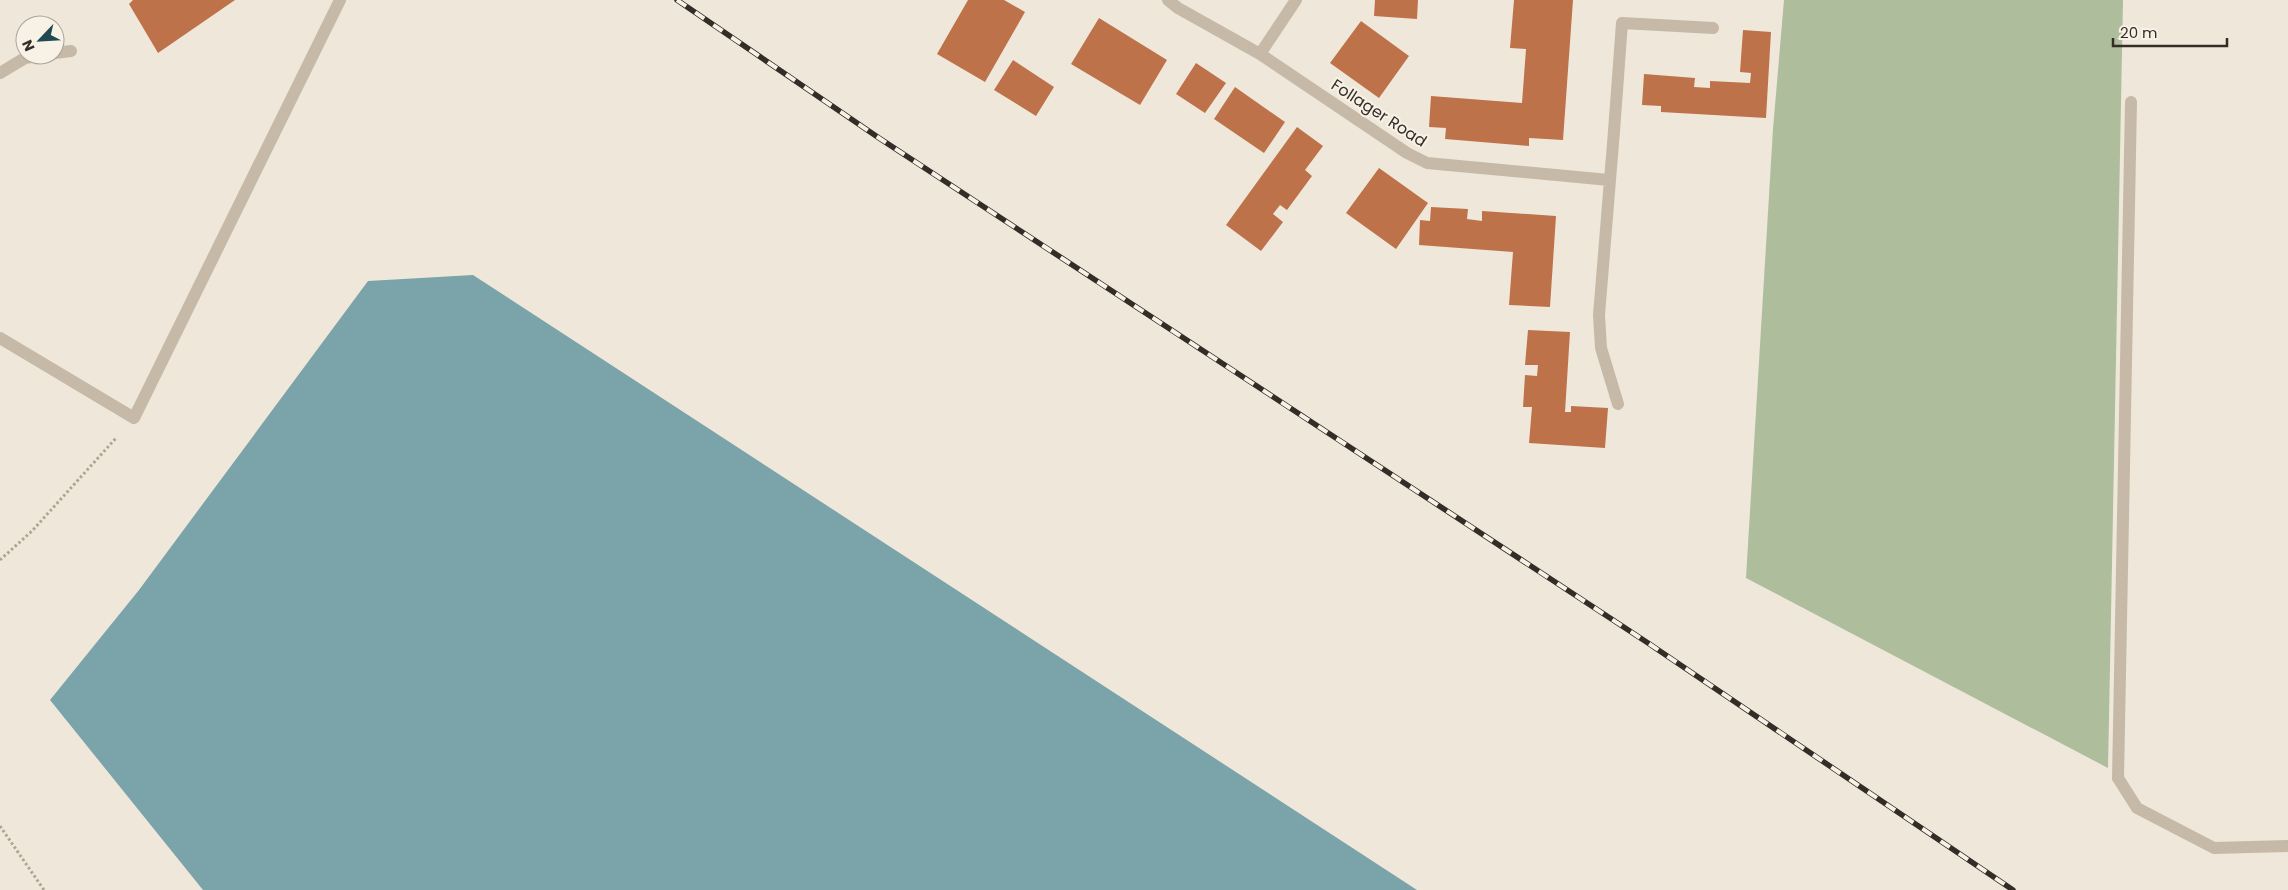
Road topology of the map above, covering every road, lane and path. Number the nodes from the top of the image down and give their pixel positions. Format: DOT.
graph roads {
  1 [pos="340,0"];
  2 [pos="1168,0"];
  3 [pos="1296,0"];
  4 [pos="1713,28"];
  5 [pos="71,51"];
  6 [pos="65,52"];
  7 [pos="1260,54"];
  8 [pos="15,64"];
  9 [pos="0,73"];
  10 [pos="2131,102"];
  11 [pos="1609,180"];
  12 [pos="0,338"];
  13 [pos="1618,404"];
  14 [pos="134,418"];
  15 [pos="0,560"];
  16 [pos="0,826"];
  17 [pos="2288,846"];
  18 [pos="44,890"];
  1 -- 14 [label="street"];
  2 -- 7 [label="street, Follager Road"];
  3 -- 7 [label="street"];
  4 -- 11 [label="street"];
  5 -- 6 [label="street"];
  7 -- 11 [label="street, Follager Road"];
  8 -- 9 [label="street"];
  10 -- 17 [label="street"];
  11 -- 13 [label="street"];
  12 -- 14 [label="street"];
  14 -- 15 [label="path"];
  16 -- 18 [label="path"];
}
